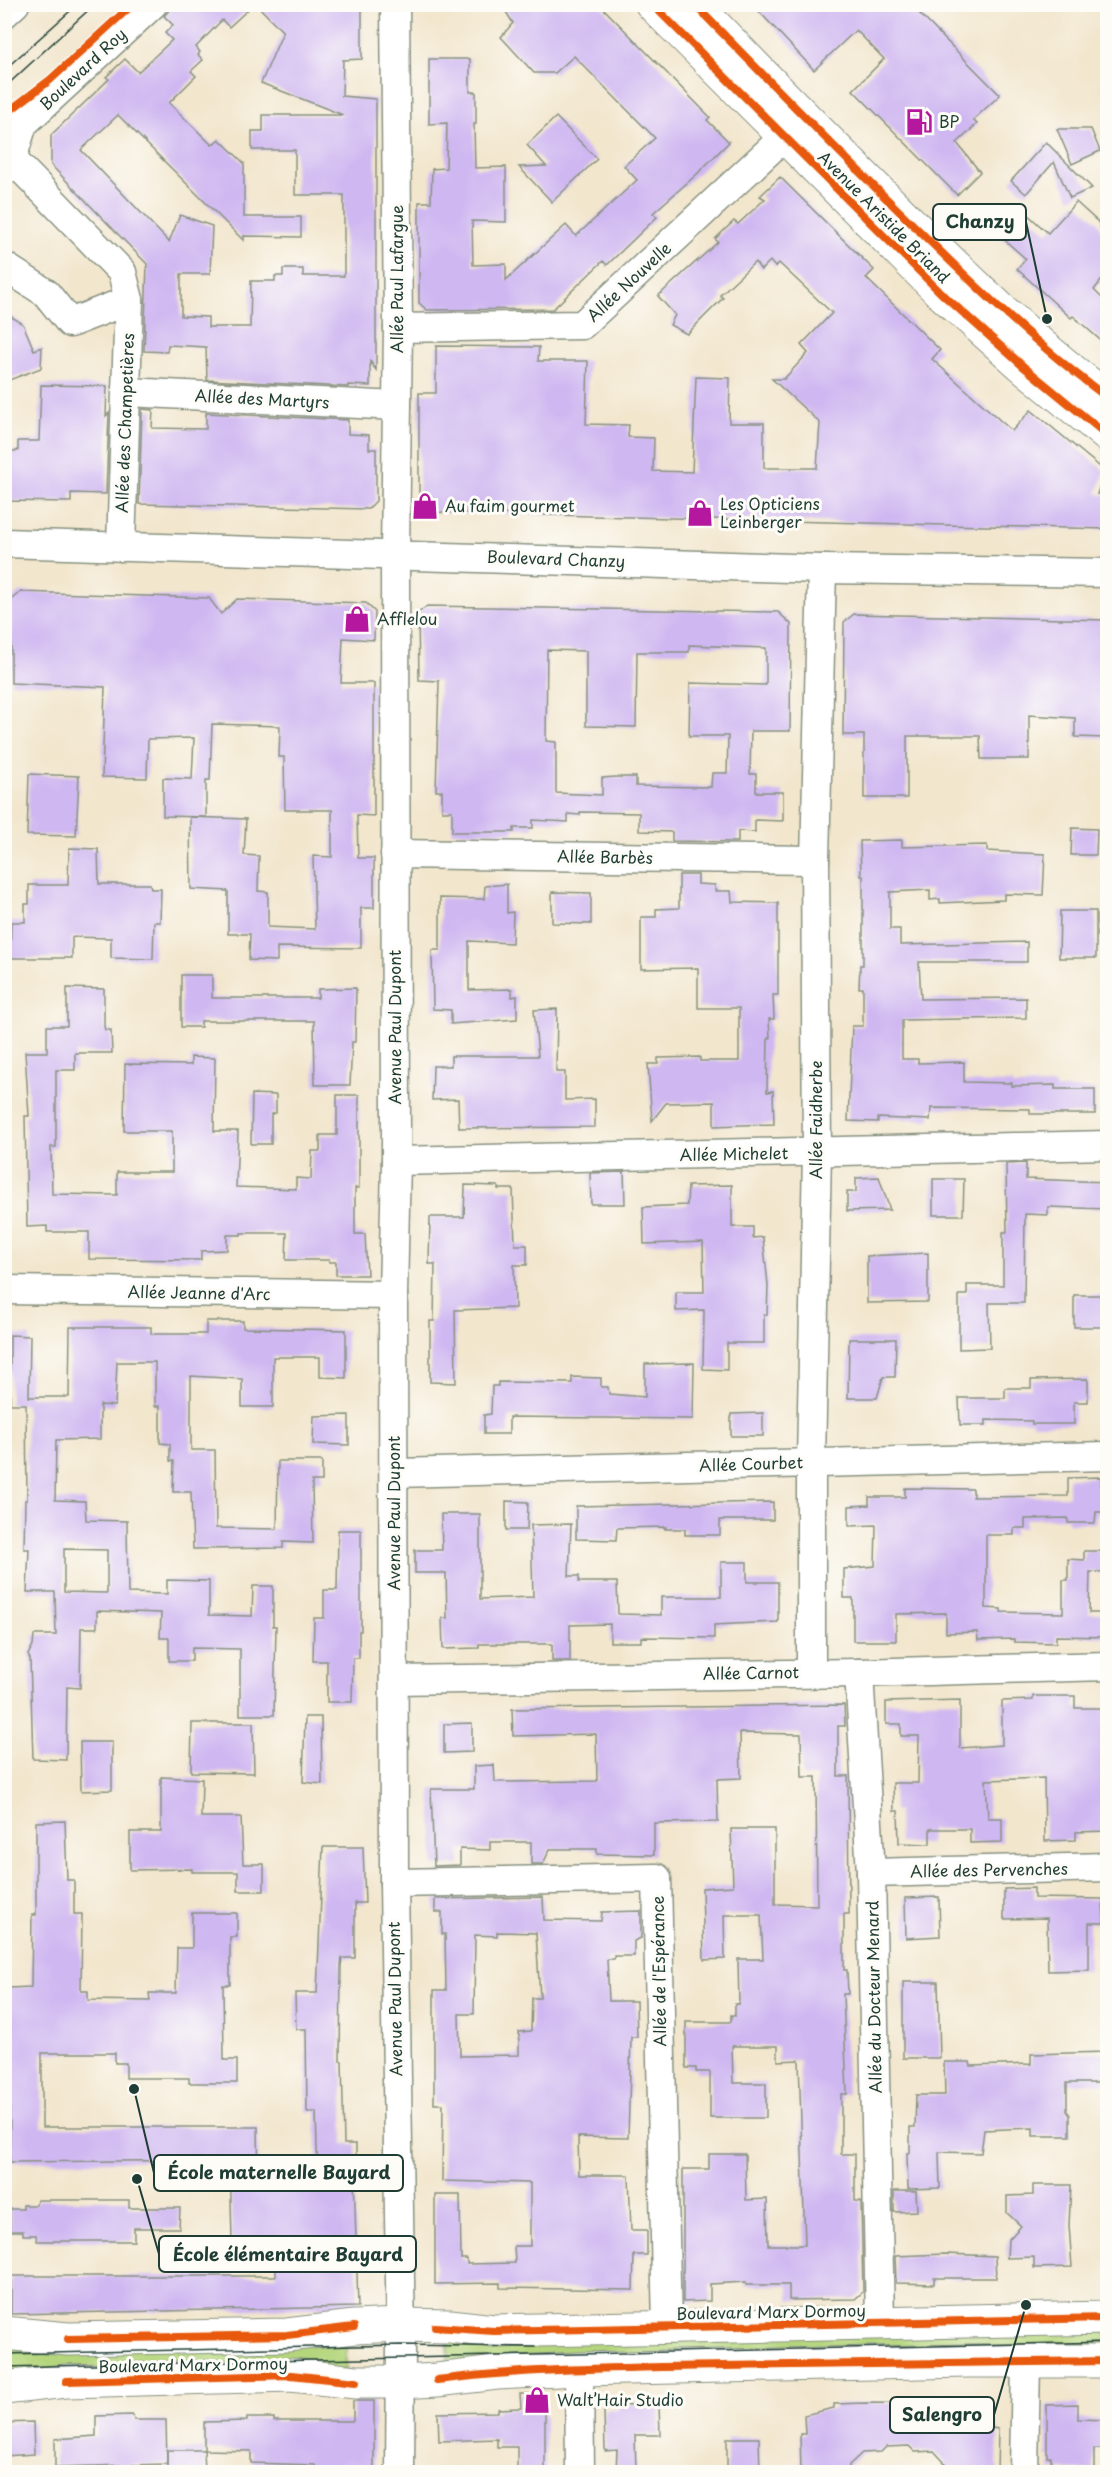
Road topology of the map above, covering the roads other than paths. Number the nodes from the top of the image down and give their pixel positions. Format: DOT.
graph roads {
  1 [pos="15,4"];
  2 [pos="153,4"];
  3 [pos="396,4"];
  4 [pos="652,4"];
  5 [pos="694,4"];
  6 [pos="4,14"];
  7 [pos="784,136"];
  8 [pos="8,165"];
  9 [pos="4,266"];
  10 [pos="129,300"];
  11 [pos="398,328"];
  12 [pos="128,392"];
  13 [pos="1107,398"];
  14 [pos="397,406"];
  15 [pos="1107,436"];
  16 [pos="4,543"];
  17 [pos="121,547"];
  18 [pos="395,554"];
  19 [pos="822,568"];
  20 [pos="1107,573"];
  21 [pos="394,854"];
  22 [pos="815,860"];
  23 [pos="1107,1145"];
  24 [pos="817,1152"];
  25 [pos="396,1161"];
  26 [pos="4,1290"];
  27 [pos="393,1295"];
  28 [pos="1107,1456"];
  29 [pos="811,1462"];
  30 [pos="394,1473"];
  31 [pos="1107,1666"];
  32 [pos="811,1672"];
  33 [pos="859,1673"];
  34 [pos="394,1680"];
  35 [pos="1107,1867"];
  36 [pos="871,1873"];
  37 [pos="394,1883"];
  38 [pos="1107,2318"];
  39 [pos="880,2322"];
  40 [pos="400,2325"];
  41 [pos="667,2328"];
  42 [pos="4,2332"];
  43 [pos="1107,2361"];
  44 [pos="1026,2362"];
  45 [pos="579,2369"];
  46 [pos="400,2382"];
  47 [pos="4,2388"];
  48 [pos="400,2472"];
  49 [pos="580,2472"];
  50 [pos="1024,2472"];
  1 -- 6 [label="street"];
  2 -- 8 [label="street, Boulevard Roy"];
  3 -- 11 [label="street, Allée Paul Lafargue"];
  4 -- 7 [label="main road, Avenue Aristide Briand"];
  5 -- 13 [label="main road, Avenue Aristide Briand"];
  7 -- 11 [label="street, Allée Nouvelle"];
  7 -- 15 [label="main road, Avenue Aristide Briand"];
  8 -- 10 [label="street, Allée des Champetières"];
  9 -- 10 [label="street"];
  10 -- 12 [label="street, Allée des Champetières"];
  11 -- 14 [label="street, Allée Paul Lafargue"];
  12 -- 14 [label="street, Allée des Martyrs"];
  12 -- 17 [label="street, Allée des Champetières"];
  14 -- 18 [label="street, Allée Paul Lafargue"];
  16 -- 17 [label="street, Boulevard Chanzy"];
  17 -- 18 [label="street, Boulevard Chanzy"];
  18 -- 19 [label="street, Boulevard Chanzy"];
  18 -- 21 [label="street, Avenue Paul Dupont"];
  19 -- 20 [label="street, Boulevard Chanzy"];
  19 -- 22 [label="street, Allée Faidherbe"];
  21 -- 22 [label="street, Allée Barbès"];
  21 -- 25 [label="street, Avenue Paul Dupont"];
  22 -- 24 [label="street, Allée Faidherbe"];
  23 -- 24 [label="street, Allée Michelet"];
  24 -- 25 [label="street, Allée Michelet"];
  24 -- 29 [label="street, Allée Faidherbe"];
  25 -- 27 [label="street, Avenue Paul Dupont"];
  26 -- 27 [label="street, Allée Jeanne d'Arc"];
  27 -- 30 [label="street, Avenue Paul Dupont"];
  28 -- 29 [label="street, Allée Courbet"];
  29 -- 30 [label="street, Allée Courbet"];
  29 -- 32 [label="street, Allée Faidherbe"];
  30 -- 34 [label="street, Avenue Paul Dupont"];
  31 -- 33 [label="street, Allée Carnot"];
  32 -- 33 [label="street, Allée Carnot"];
  32 -- 34 [label="street, Allée Carnot"];
  33 -- 36 [label="street, Allée du Docteur Menard"];
  34 -- 37 [label="street, Avenue Paul Dupont"];
  35 -- 36 [label="street, Allée des Pervenches"];
  36 -- 39 [label="street, Allée du Docteur Menard"];
  37 -- 40 [label="street, Avenue Paul Dupont"];
  37 -- 41 [label="street, Allée de l'Espérance"];
  38 -- 39 [label="main road, Boulevard Marx Dormoy"];
  39 -- 41 [label="main road, Boulevard Marx Dormoy"];
  40 -- 41 [label="main road, Boulevard Marx Dormoy"];
  40 -- 42 [label="main road, Boulevard Marx Dormoy"];
  40 -- 46 [label="street, Avenue Paul Dupont"];
  43 -- 44 [label="main road, Boulevard Marx Dormoy"];
  44 -- 45 [label="main road, Boulevard Marx Dormoy"];
  44 -- 50 [label="street"];
  45 -- 46 [label="main road, Boulevard Marx Dormoy"];
  45 -- 49 [label="street"];
  46 -- 47 [label="main road, Boulevard Marx Dormoy"];
  46 -- 48 [label="street, Avenue Paul Dupont"];
}
